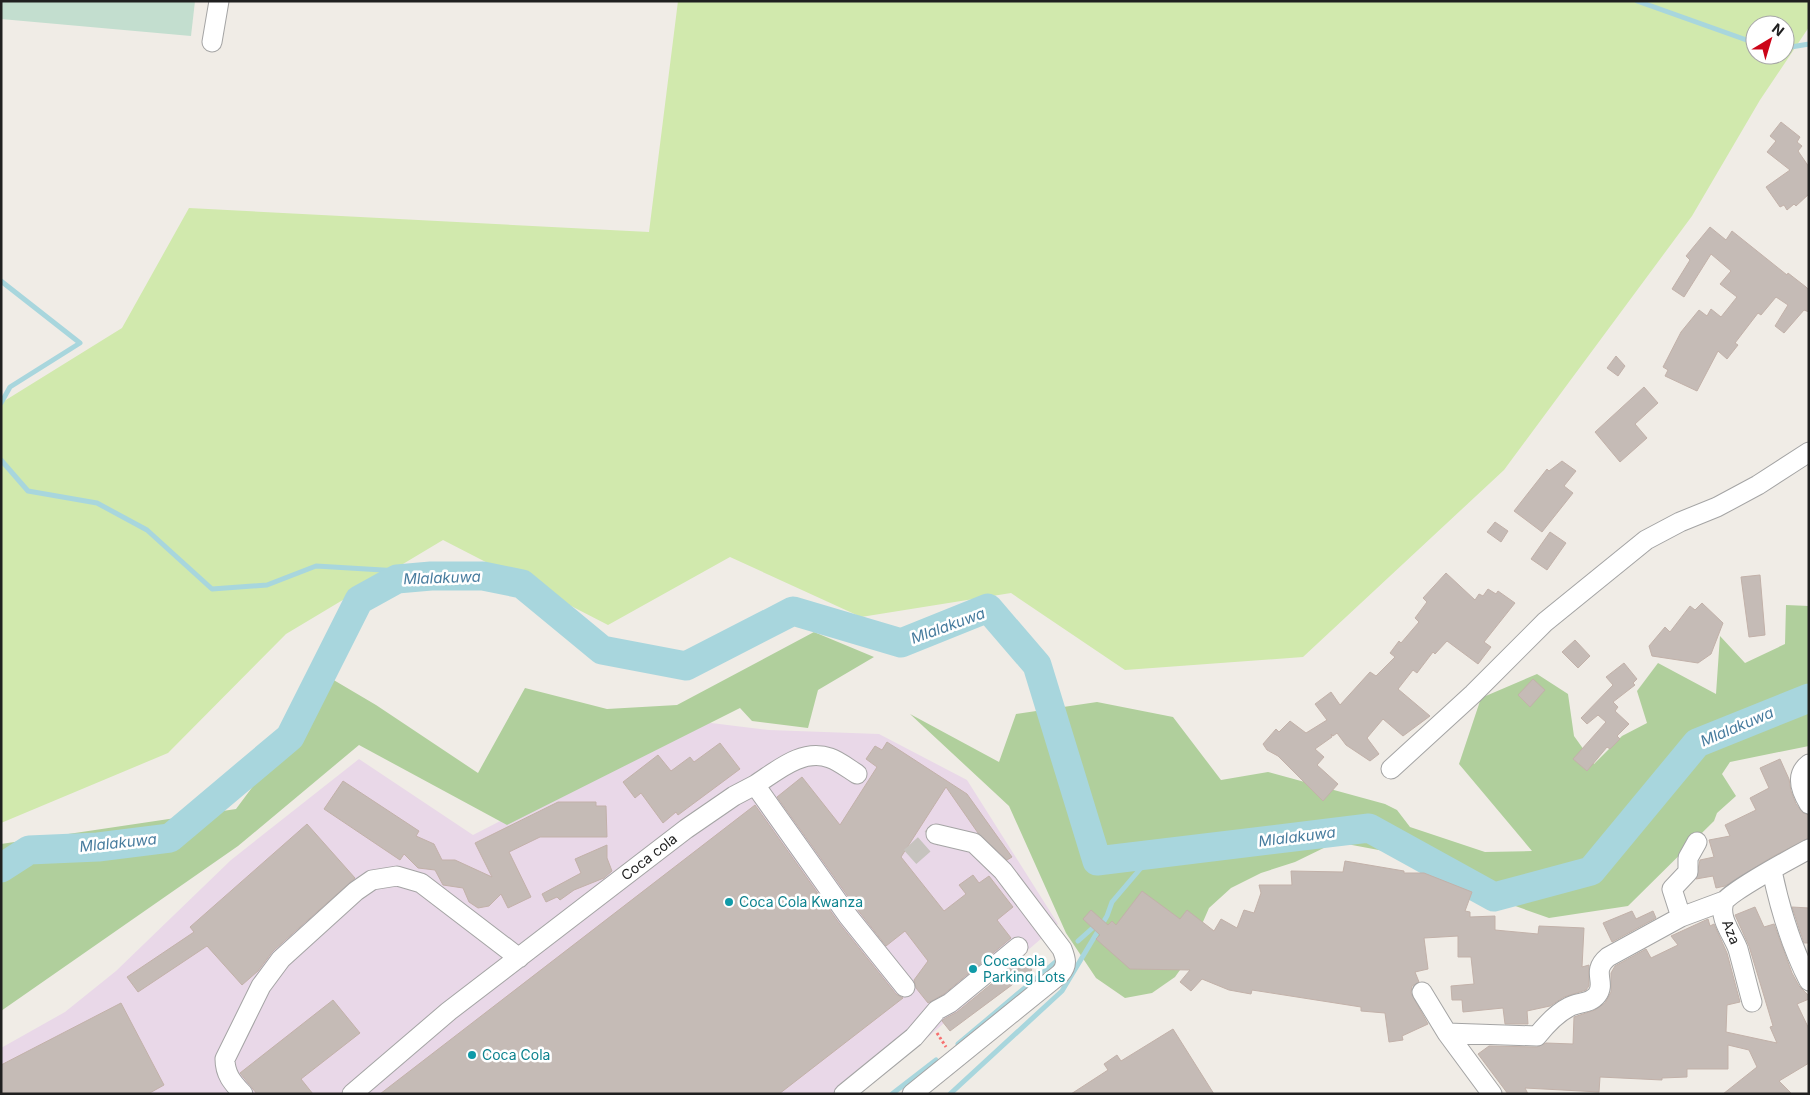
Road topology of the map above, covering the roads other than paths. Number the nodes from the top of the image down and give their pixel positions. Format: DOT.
graph roads {
  1 [pos="219,1"];
  2 [pos="212,42"];
  3 [pos="1809,452"];
  4 [pos="1809,764"];
  5 [pos="1391,769"];
  6 [pos="857,774"];
  7 [pos="755,785"];
  8 [pos="1809,804"];
  9 [pos="936,834"];
  10 [pos="1697,842"];
  11 [pos="1809,849"];
  12 [pos="1772,871"];
  13 [pos="1724,901"];
  14 [pos="1681,917"];
  15 [pos="1018,947"];
  16 [pos="519,958"];
  17 [pos="1809,981"];
  18 [pos="905,987"];
  19 [pos="1422,992"];
  20 [pos="1752,1002"];
  21 [pos="1447,1032"];
  22 [pos="243,1094"];
  23 [pos="352,1094"];
  24 [pos="844,1094"];
  25 [pos="912,1094"];
  26 [pos="1492,1094"];
  1 -- 2 [label="street"];
  3 -- 5 [label="street"];
  4 -- 8 [label="street"];
  6 -- 7 [label="street, Coca cola"];
  7 -- 16 [label="street, Coca cola"];
  7 -- 18 [label="street"];
  9 -- 25 [label="street"];
  10 -- 14 [label="street"];
  11 -- 12 [label="street, Aza"];
  12 -- 13 [label="street, Aza"];
  12 -- 17 [label="street"];
  13 -- 14 [label="street"];
  13 -- 20 [label="street, Aza"];
  14 -- 21 [label="street"];
  15 -- 24 [label="street"];
  16 -- 22 [label="street"];
  16 -- 23 [label="street, Coca cola"];
  19 -- 21 [label="street"];
  21 -- 26 [label="street"];
}
